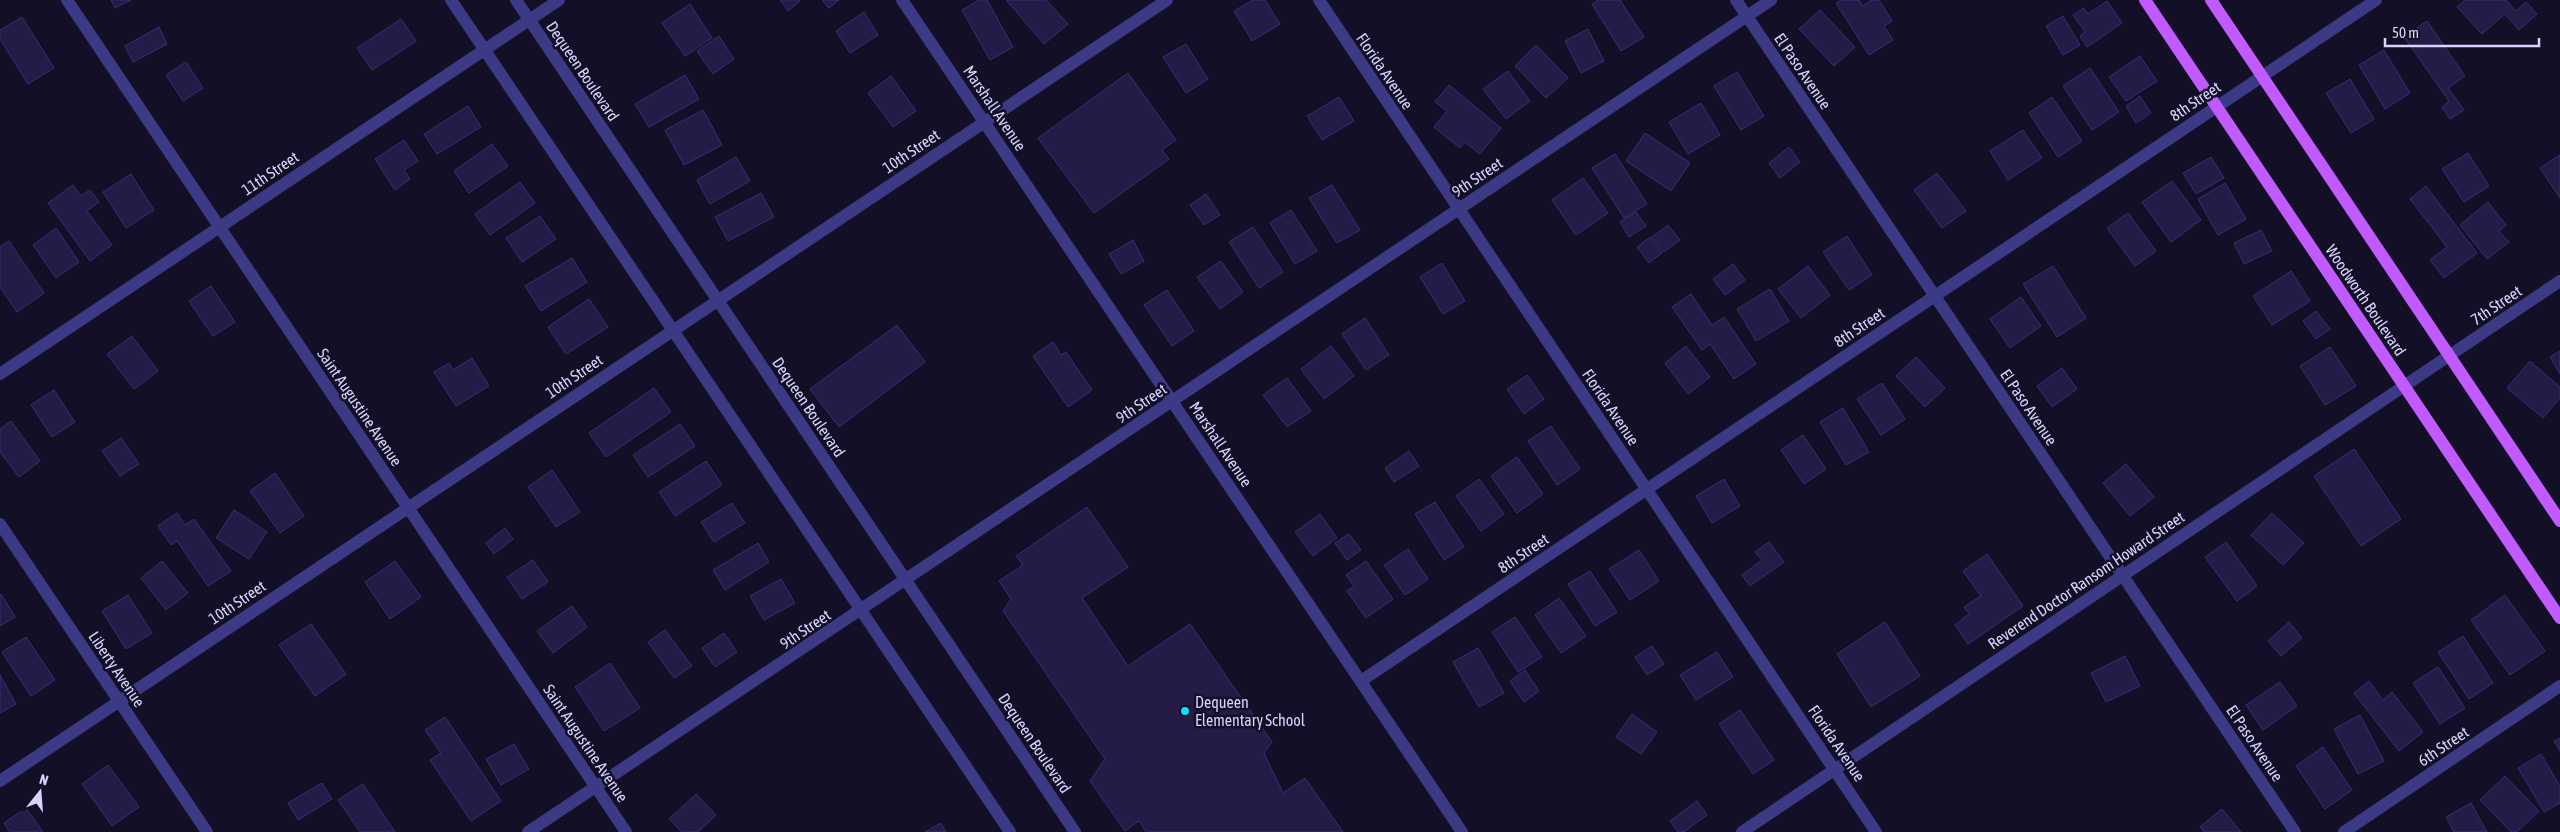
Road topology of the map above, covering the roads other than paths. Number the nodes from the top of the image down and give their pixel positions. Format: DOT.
graph roads {
  1 [pos="67,0"];
  2 [pos="452,0"];
  3 [pos="516,0"];
  4 [pos="559,0"];
  5 [pos="902,0"];
  6 [pos="1167,0"];
  7 [pos="1318,0"];
  8 [pos="1736,0"];
  9 [pos="1772,0"];
  10 [pos="2145,0"];
  11 [pos="2210,0"];
  12 [pos="2376,0"];
  13 [pos="1747,17"];
  14 [pos="529,20"];
  15 [pos="485,50"];
  16 [pos="2262,77"];
  17 [pos="2216,106"];
  18 [pos="984,122"];
  19 [pos="1459,209"];
  20 [pos="219,227"];
  21 [pos="2560,281"];
  22 [pos="1935,296"];
  23 [pos="718,300"];
  24 [pos="673,329"];
  25 [pos="2449,356"];
  26 [pos="0,374"];
  27 [pos="2404,386"];
  28 [pos="1173,402"];
  29 [pos="1647,490"];
  30 [pos="407,507"];
  31 [pos="2560,521"];
  32 [pos="0,524"];
  33 [pos="2123,576"];
  34 [pos="906,581"];
  35 [pos="861,610"];
  36 [pos="2560,618"];
  37 [pos="1361,681"];
  38 [pos="2560,686"];
  39 [pos="119,701"];
  40 [pos="1835,770"];
  41 [pos="0,781"];
  42 [pos="596,787"];
  43 [pos="207,832"];
  44 [pos="528,832"];
  45 [pos="626,832"];
  46 [pos="1010,832"];
  47 [pos="1075,832"];
  48 [pos="1462,832"];
  49 [pos="1742,832"];
  50 [pos="1876,832"];
  51 [pos="2295,832"];
  52 [pos="2344,832"];
  1 -- 20 [label="street, Saint Augustine Avenue"];
  2 -- 15 [label="street"];
  3 -- 14 [label="street, Dequeen Boulevard"];
  4 -- 14 [label="street, 11th Street"];
  5 -- 18 [label="street, Marshall Avenue"];
  6 -- 18 [label="street, 10th Street"];
  7 -- 19 [label="street, Florida Avenue"];
  8 -- 13 [label="street, El Paso Avenue"];
  9 -- 13 [label="street, 9th Street"];
  10 -- 17 [label="main road, Woodworth Boulevard"];
  11 -- 16 [label="main road"];
  12 -- 16 [label="street, 8th Street"];
  13 -- 19 [label="street, 9th Street"];
  13 -- 22 [label="street, El Paso Avenue"];
  14 -- 15 [label="street, 11th Street"];
  14 -- 23 [label="street, Dequeen Boulevard"];
  15 -- 20 [label="street, 11th Street"];
  15 -- 24 [label="street"];
  16 -- 17 [label="street, 8th Street"];
  16 -- 25 [label="main road"];
  17 -- 22 [label="street, 8th Street"];
  17 -- 27 [label="main road, Woodworth Boulevard"];
  18 -- 23 [label="street, 10th Street"];
  18 -- 28 [label="street, Marshall Avenue"];
  19 -- 28 [label="street, 9th Street"];
  19 -- 29 [label="street, Florida Avenue"];
  20 -- 26 [label="street, 11th Street"];
  20 -- 30 [label="street, Saint Augustine Avenue"];
  21 -- 25 [label="street, 7th Street"];
  22 -- 29 [label="street, 8th Street"];
  22 -- 33 [label="street, El Paso Avenue"];
  23 -- 24 [label="street, 10th Street"];
  23 -- 34 [label="street, Dequeen Boulevard"];
  24 -- 30 [label="street, 10th Street"];
  24 -- 35 [label="street"];
  25 -- 27 [label="street, Reverend Doctor Ransom Howard Street"];
  25 -- 31 [label="main road"];
  27 -- 33 [label="street, Reverend Doctor Ransom Howard Street"];
  27 -- 36 [label="main road, Woodworth Boulevard"];
  28 -- 34 [label="street, 9th Street"];
  28 -- 37 [label="street, Marshall Avenue"];
  29 -- 37 [label="street, 8th Street"];
  29 -- 40 [label="street, Florida Avenue"];
  30 -- 39 [label="street, 10th Street"];
  30 -- 42 [label="street, Saint Augustine Avenue"];
  32 -- 39 [label="street, Liberty Avenue"];
  33 -- 40 [label="street, Reverend Doctor Ransom Howard Street"];
  33 -- 51 [label="street, El Paso Avenue"];
  34 -- 35 [label="street, 9th Street"];
  34 -- 47 [label="street, Dequeen Boulevard"];
  35 -- 42 [label="street, 9th Street"];
  35 -- 46 [label="street"];
  37 -- 48 [label="street, Marshall Avenue"];
  38 -- 52 [label="street, 6th Street"];
  39 -- 41 [label="street, 10th Street"];
  39 -- 43 [label="street, Liberty Avenue"];
  40 -- 49 [label="street, Reverend Doctor Ransom Howard Street"];
  40 -- 50 [label="street, Florida Avenue"];
  42 -- 44 [label="street, 9th Street"];
  42 -- 45 [label="street, Saint Augustine Avenue"];
}
